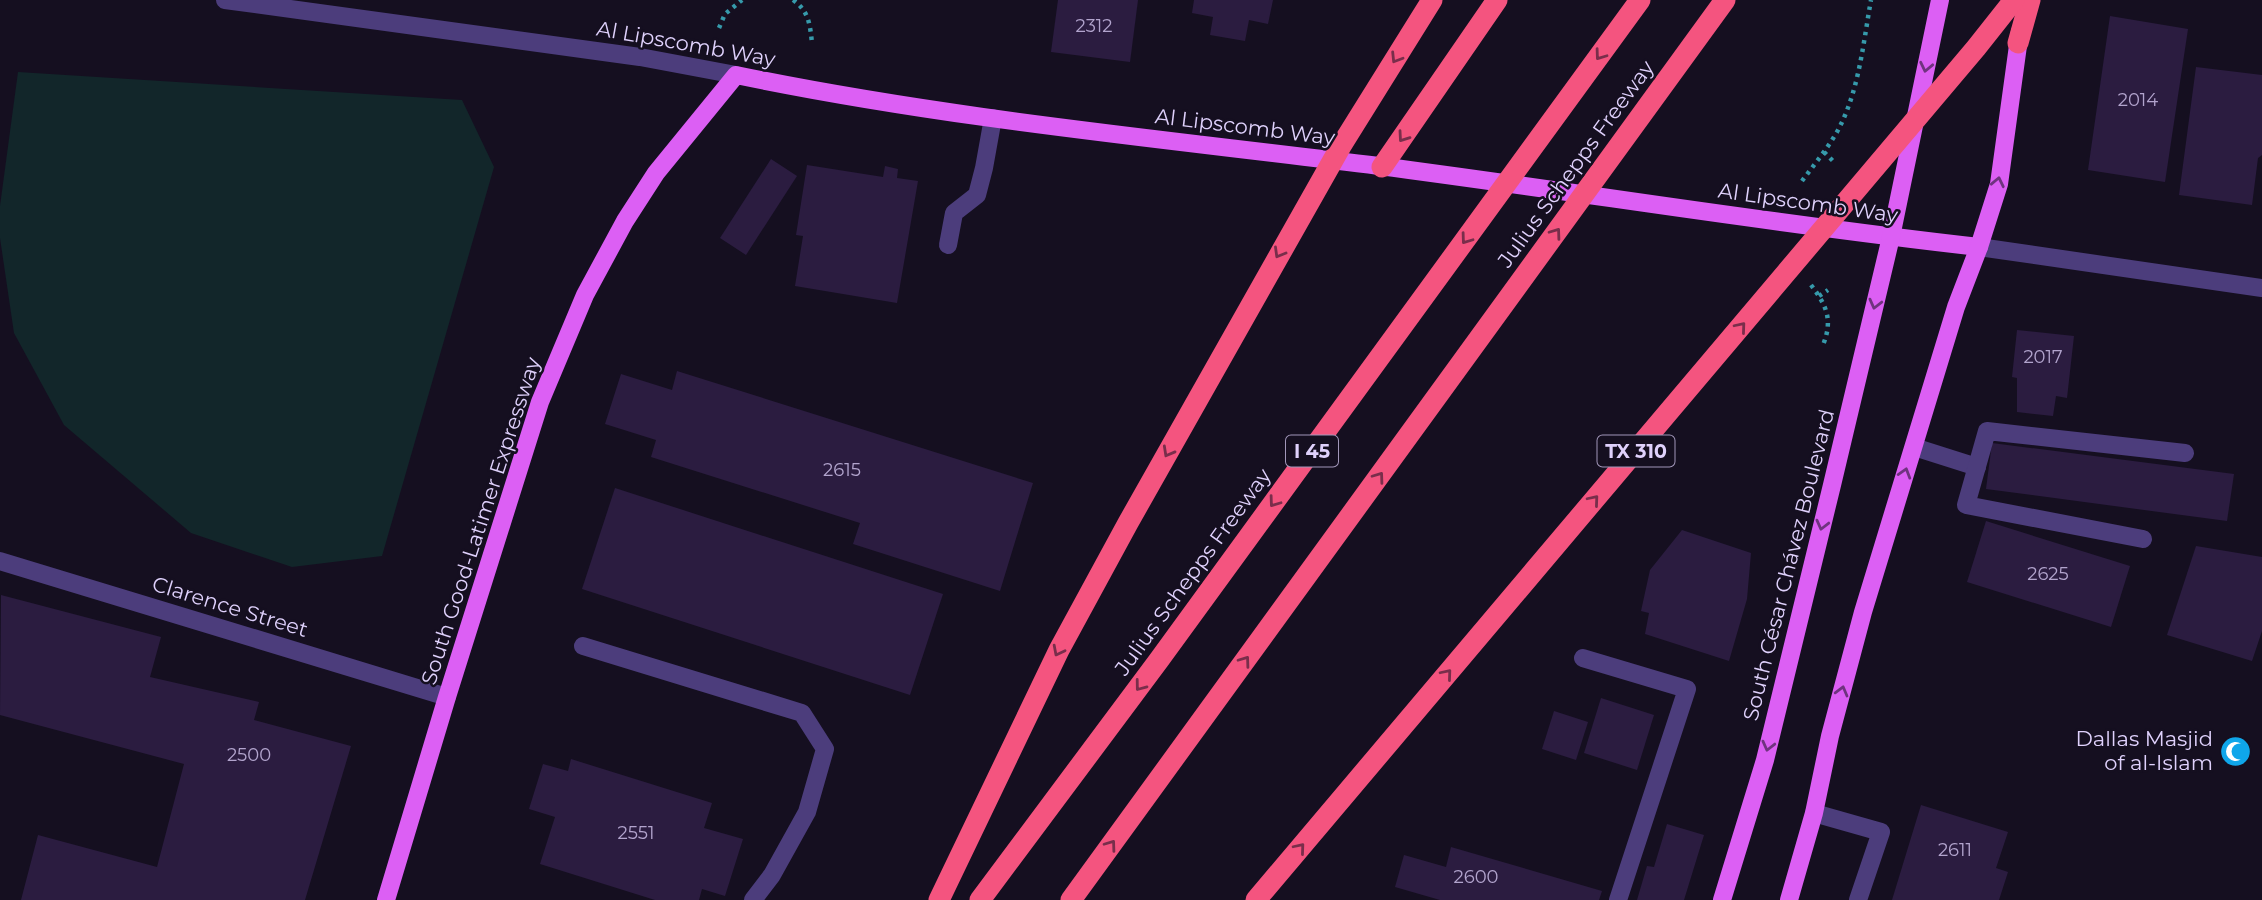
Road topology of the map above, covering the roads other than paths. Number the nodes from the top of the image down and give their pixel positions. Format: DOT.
graph roads {
  1 [pos="1432,0"];
  2 [pos="1497,0"];
  3 [pos="1640,0"];
  4 [pos="1725,0"];
  5 [pos="1940,0"];
  6 [pos="2014,0"];
  7 [pos="2024,0"];
  8 [pos="2030,0"];
  9 [pos="233,1"];
  10 [pos="336,8"];
  11 [pos="2018,43"];
  12 [pos="736,75"];
  13 [pos="993,118"];
  14 [pos="1382,167"];
  15 [pos="1891,237"];
  16 [pos="948,245"];
  17 [pos="1979,247"];
  18 [pos="2262,288"];
  19 [pos="1914,447"];
  20 [pos="2185,453"];
  21 [pos="1977,467"];
  22 [pos="2143,538"];
  23 [pos="0,561"];
  24 [pos="583,646"];
  25 [pos="1583,658"];
  26 [pos="447,697"];
  27 [pos="1814,813"];
  28 [pos="386,900"];
  29 [pos="753,900"];
  30 [pos="939,900"];
  31 [pos="980,900"];
  32 [pos="1071,900"];
  33 [pos="1256,900"];
  34 [pos="1618,900"];
  35 [pos="1723,900"];
  36 [pos="1789,900"];
  37 [pos="1858,900"];
  1 -- 30 [label="highway, one-way, bridge"];
  2 -- 14 [label="highway, one-way"];
  3 -- 31 [label="highway, Julius Schepps Freeway / I 45, one-way, bridge"];
  32 -- 4 [label="highway, Julius Schepps Freeway, one-way, bridge"];
  5 -- 15 [label="main road, South César Chávez Boulevard, one-way"];
  33 -- 6 [label="highway, TX 310, one-way, bridge"];
  7 -- 11 [label="main road"];
  8 -- 11 [label="highway"];
  9 -- 10 [label="street, Al Lipscomb Way"];
  10 -- 12 [label="street, Al Lipscomb Way"];
  17 -- 11 [label="main road, one-way"];
  12 -- 13 [label="main road, Al Lipscomb Way"];
  12 -- 26 [label="main road, South Good-Latimer Expressway"];
  13 -- 14 [label="main road, Al Lipscomb Way"];
  13 -- 16 [label="street"];
  14 -- 15 [label="main road, Al Lipscomb Way"];
  15 -- 17 [label="main road, Al Lipscomb Way"];
  15 -- 35 [label="main road, South César Chávez Boulevard, one-way"];
  17 -- 18 [label="street, Al Lipscomb Way"];
  17 -- 19 [label="main road"];
  19 -- 21 [label="street"];
  27 -- 19 [label="main road, one-way"];
  20 -- 21 [label="street"];
  21 -- 22 [label="street"];
  23 -- 26 [label="street, Clarence Street"];
  24 -- 29 [label="street"];
  25 -- 34 [label="street"];
  26 -- 28 [label="main road, South Good-Latimer Expressway"];
  27 -- 36 [label="main road"];
  27 -- 37 [label="street"];
}
